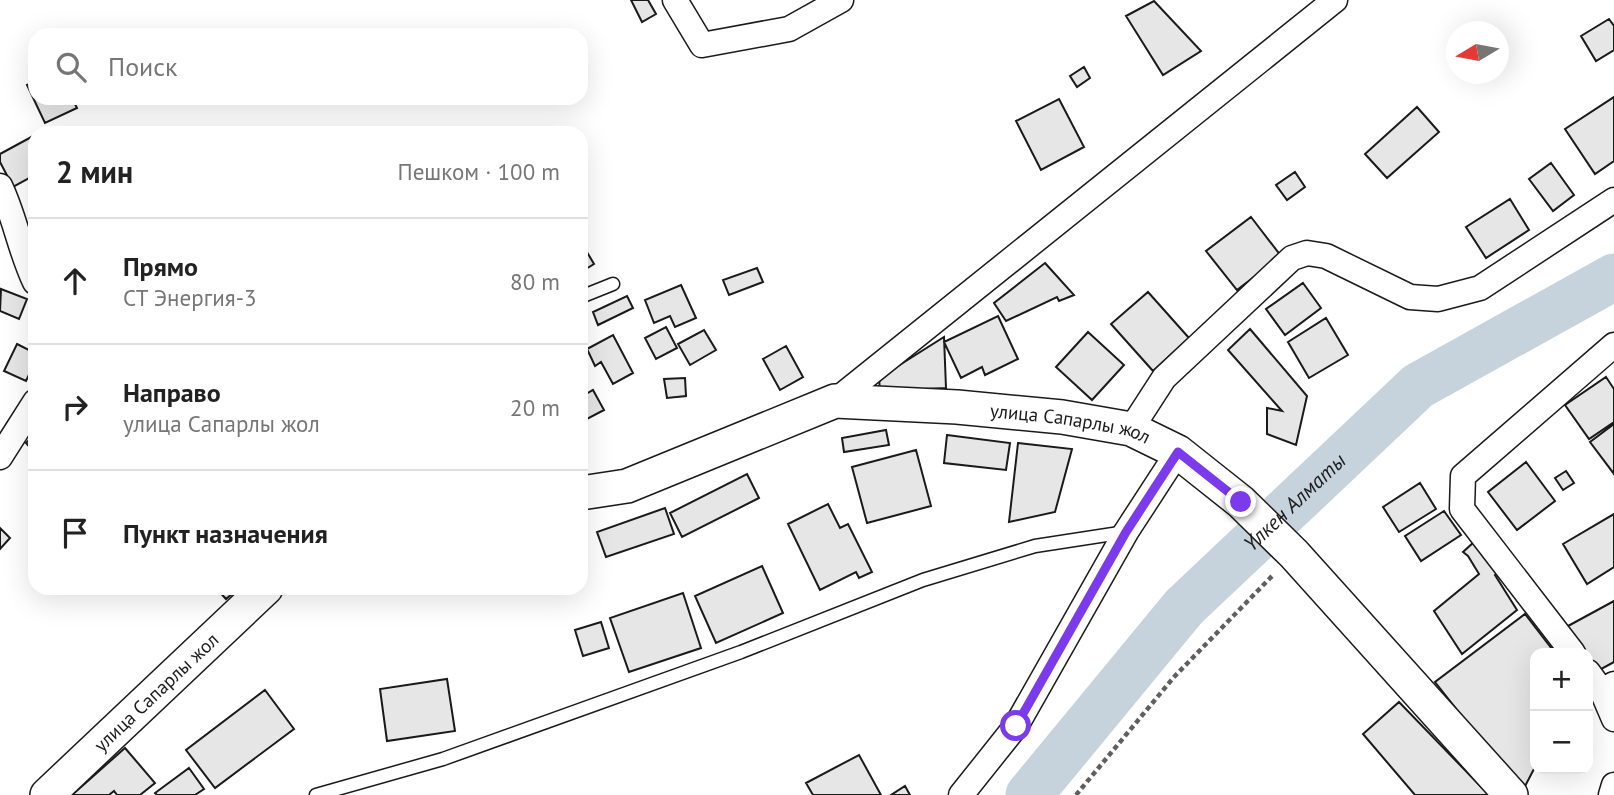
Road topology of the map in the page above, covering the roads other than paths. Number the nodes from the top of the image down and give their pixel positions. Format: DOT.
graph roads {
  1 [pos="675,0"];
  2 [pos="841,0"];
  3 [pos="1335,0"];
  4 [pos="3,200"];
  5 [pos="1614,200"];
  6 [pos="28,269"];
  7 [pos="613,284"];
  8 [pos="588,294"];
  9 [pos="1614,345"];
  10 [pos="835,401"];
  11 [pos="28,413"];
  12 [pos="1131,429"];
  13 [pos="1178,452"];
  14 [pos="0,457"];
  15 [pos="588,492"];
  16 [pos="1126,532"];
  17 [pos="259,595"];
  18 [pos="1569,648"];
  19 [pos="1601,682"];
  20 [pos="1614,719"];
  21 [pos="1614,785"];
  22 [pos="47,795"];
  23 [pos="316,795"];
  24 [pos="961,795"];
  25 [pos="1511,795"];
  26 [pos="1611,795"];
  1 -- 2 [label="street"];
  3 -- 10 [label="street"];
  4 -- 6 [label="street"];
  5 -- 12 [label="street"];
  7 -- 8 [label="lane"];
  9 -- 18 [label="street"];
  10 -- 12 [label="street, улица Сапарлы жол"];
  10 -- 15 [label="street, улица Сапарлы жол"];
  11 -- 14 [label="street"];
  12 -- 13 [label="street, улица Сапарлы жол"];
  13 -- 16 [label="street"];
  13 -- 25 [label="street, улица Сапарлы жол"];
  16 -- 23 [label="lane"];
  16 -- 24 [label="street"];
  17 -- 22 [label="street, улица Сапарлы жол"];
  19 -- 20 [label="street"];
  21 -- 26 [label="street"];
}
